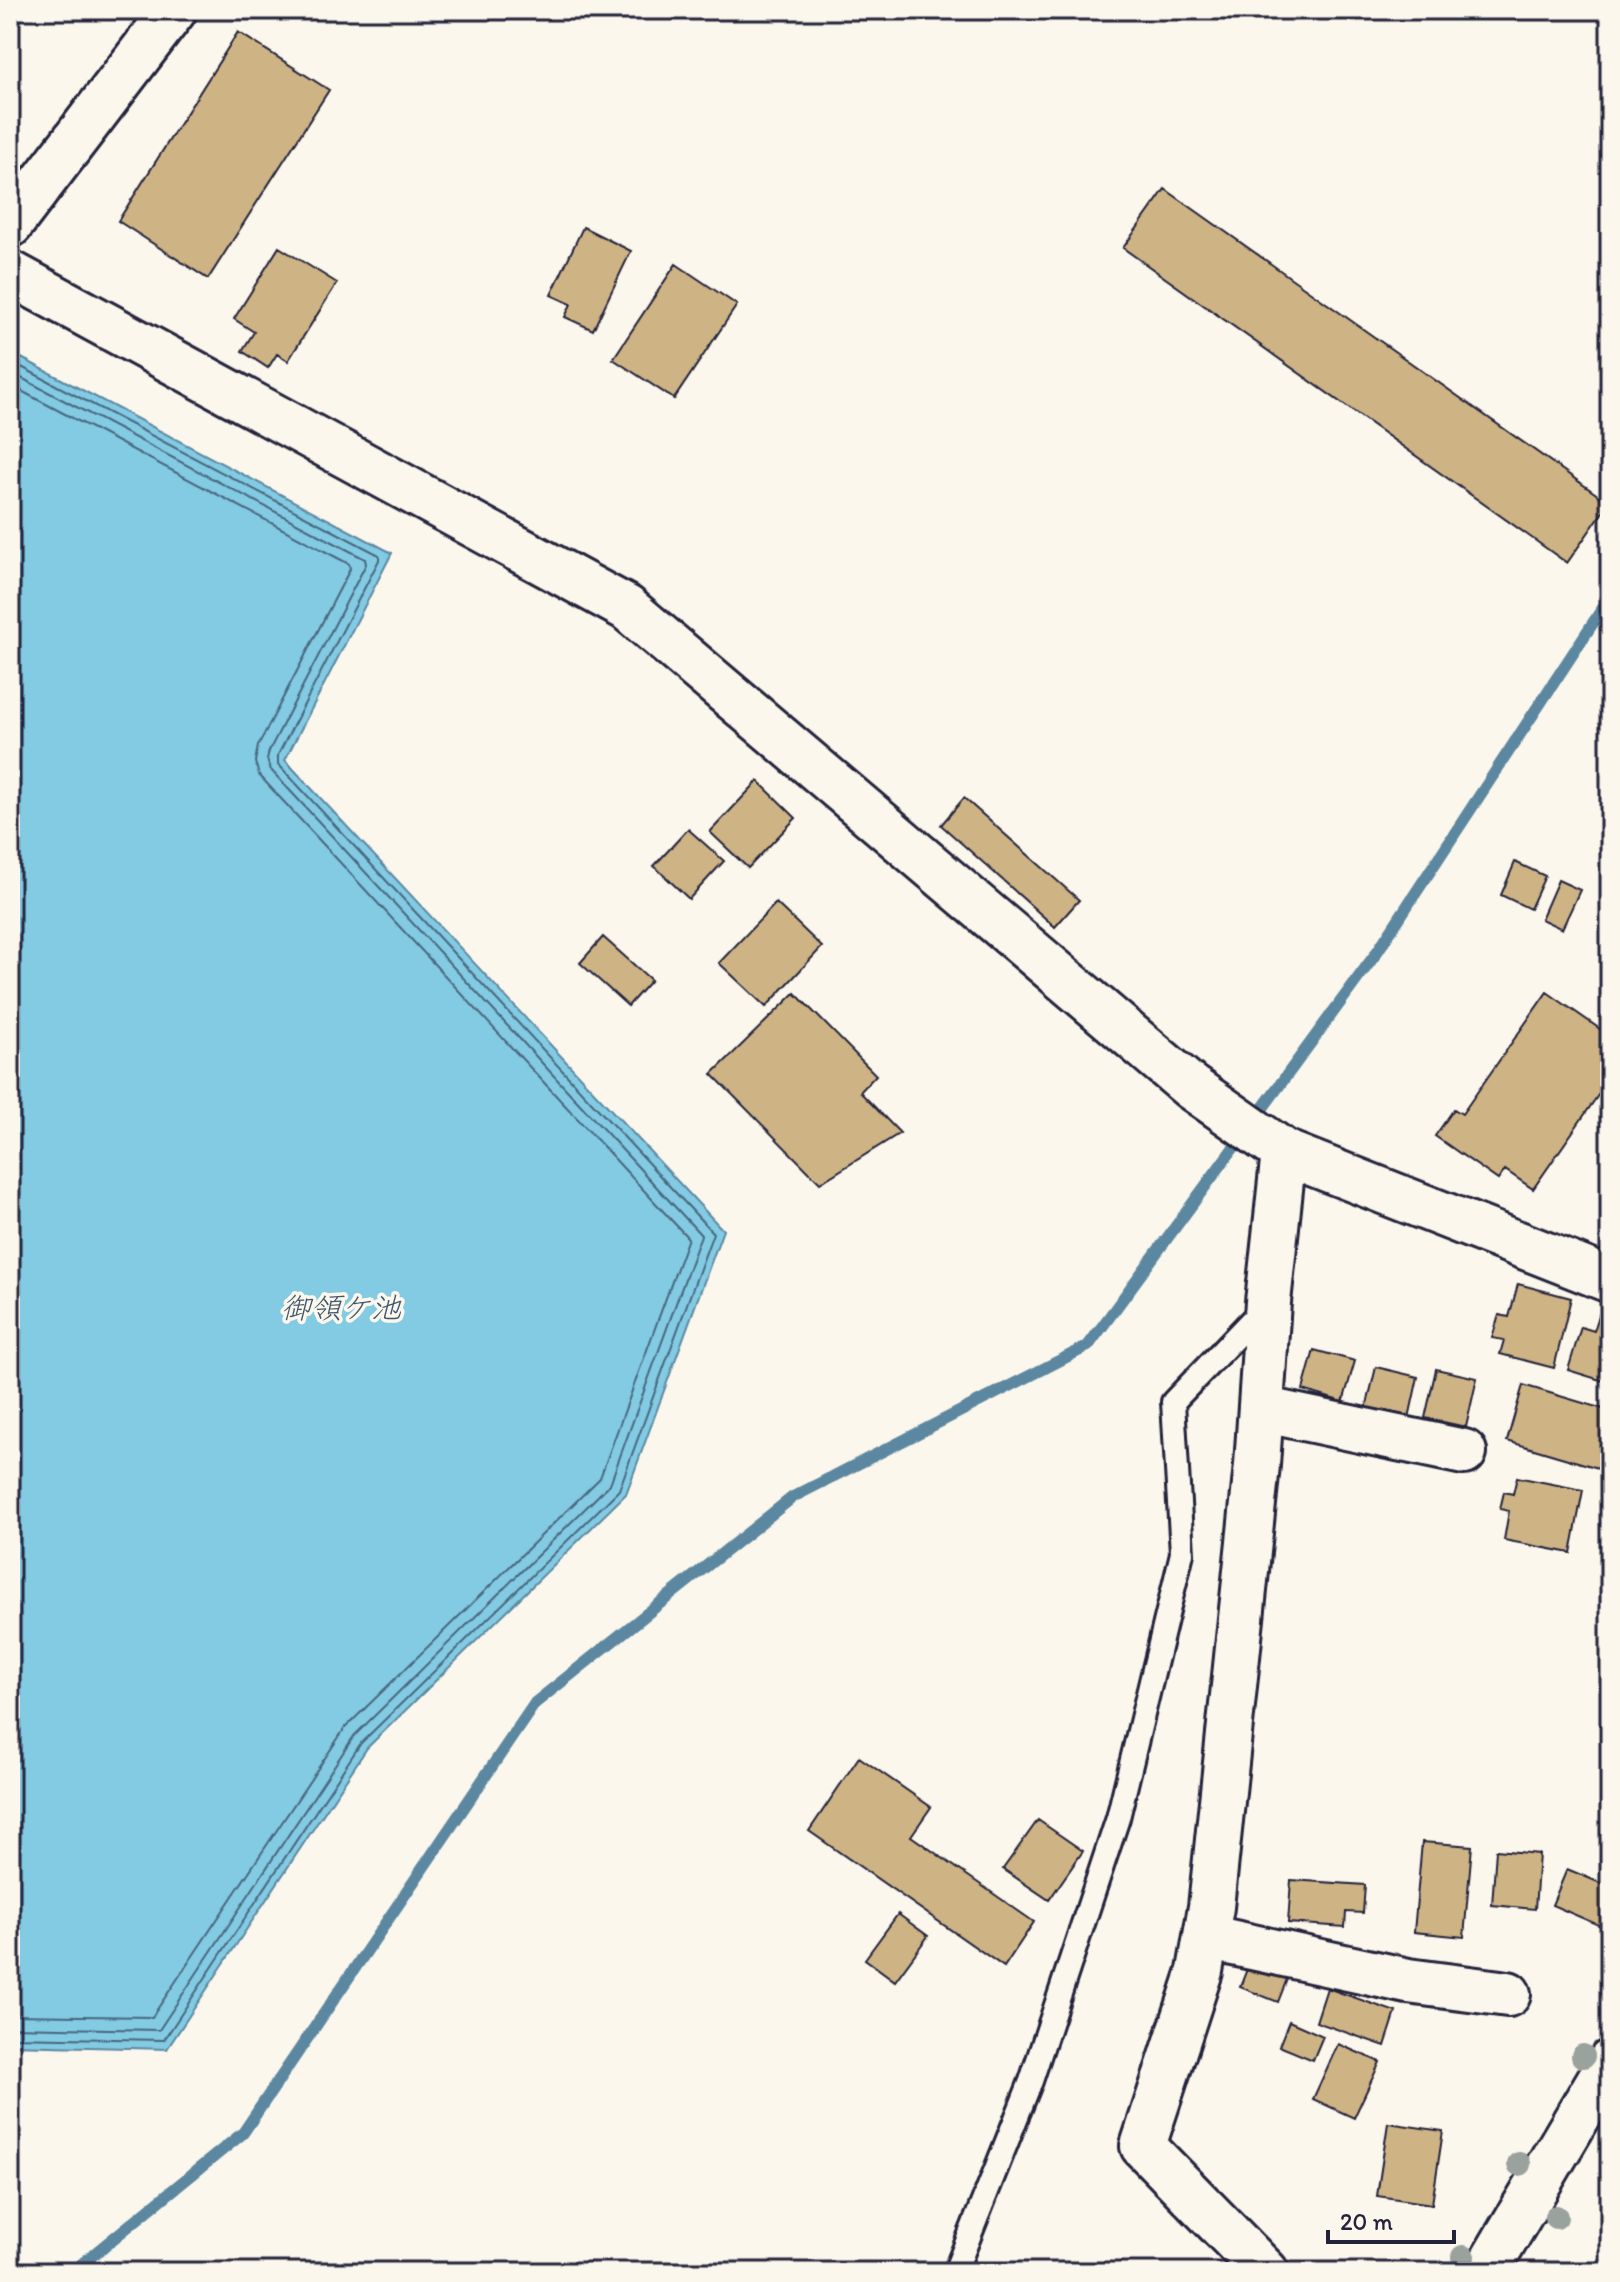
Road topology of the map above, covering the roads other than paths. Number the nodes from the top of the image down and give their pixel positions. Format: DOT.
graph roads {
  1 [pos="174,10"];
  2 [pos="10,225"];
  3 [pos="10,273"];
  4 [pos="1284,1152"];
  5 [pos="1610,1280"];
  6 [pos="1268,1302"];
  7 [pos="1261,1409"];
  8 [pos="1464,1452"];
  9 [pos="1206,1937"];
  10 [pos="1508,1994"];
  11 [pos="1610,2062"];
  12 [pos="955,2272"];
  13 [pos="1266,2272"];
  14 [pos="1486,2272"];
  1 -- 2 [label="street"];
  3 -- 4 [label="street"];
  4 -- 5 [label="street"];
  4 -- 6 [label="street"];
  6 -- 7 [label="street"];
  6 -- 12 [label="lane"];
  7 -- 8 [label="street"];
  7 -- 9 [label="street"];
  9 -- 10 [label="street"];
  9 -- 13 [label="street"];
  11 -- 14 [label="street"];
}
